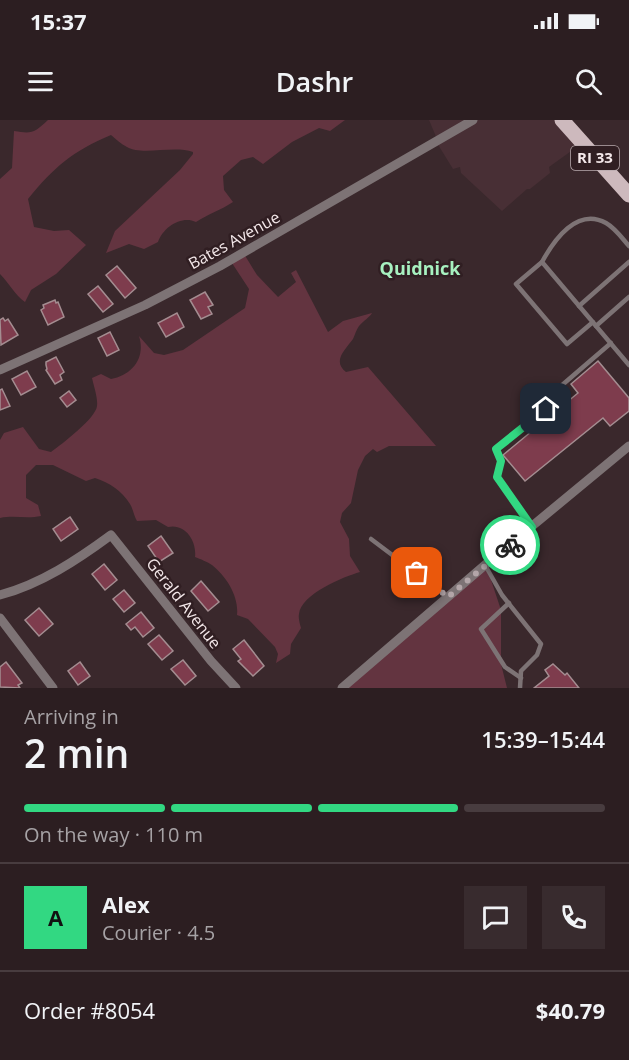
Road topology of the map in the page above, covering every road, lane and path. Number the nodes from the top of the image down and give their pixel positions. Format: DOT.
graph roads {
  1 [pos="473,120"];
  2 [pos="562,120"];
  3 [pos="626,186"];
  4 [pos="629,246"];
  5 [pos="542,262"];
  6 [pos="629,262"];
  7 [pos="629,297"];
  8 [pos="579,306"];
  9 [pos="595,324"];
  10 [pos="611,343"];
  11 [pos="629,365"];
  12 [pos="0,370"];
  13 [pos="561,387"];
  14 [pos="546,409"];
  15 [pos="629,446"];
  16 [pos="532,527"];
  17 [pos="371,539"];
  18 [pos="485,565"];
  19 [pos="0,595"];
  20 [pos="448,597"];
  21 [pos="509,603"];
  22 [pos="0,618"];
  23 [pos="520,678"];
  24 [pos="53,688"];
  25 [pos="236,688"];
  26 [pos="342,688"];
  27 [pos="520,688"];
  1 -- 12 [label="street, Bates Avenue"];
  2 -- 3 [label="main road, RI 33"];
  4 -- 5 [label="lane"];
  5 -- 8 [label="lane"];
  5 -- 9 [label="lane"];
  6 -- 8 [label="lane"];
  7 -- 9 [label="lane"];
  8 -- 9 [label="lane"];
  9 -- 10 [label="lane"];
  10 -- 11 [label="lane"];
  10 -- 13 [label="lane"];
  14 -- 16 [label="lane"];
  15 -- 16 [label="street"];
  16 -- 18 [label="street"];
  17 -- 20 [label="lane"];
  18 -- 20 [label="street"];
  18 -- 21 [label="lane"];
  19 -- 25 [label="street, Gerald Avenue"];
  20 -- 26 [label="street"];
  21 -- 23 [label="lane"];
  21 -- 23 [label="lane"];
  22 -- 24 [label="street"];
  23 -- 27 [label="lane"];
}
